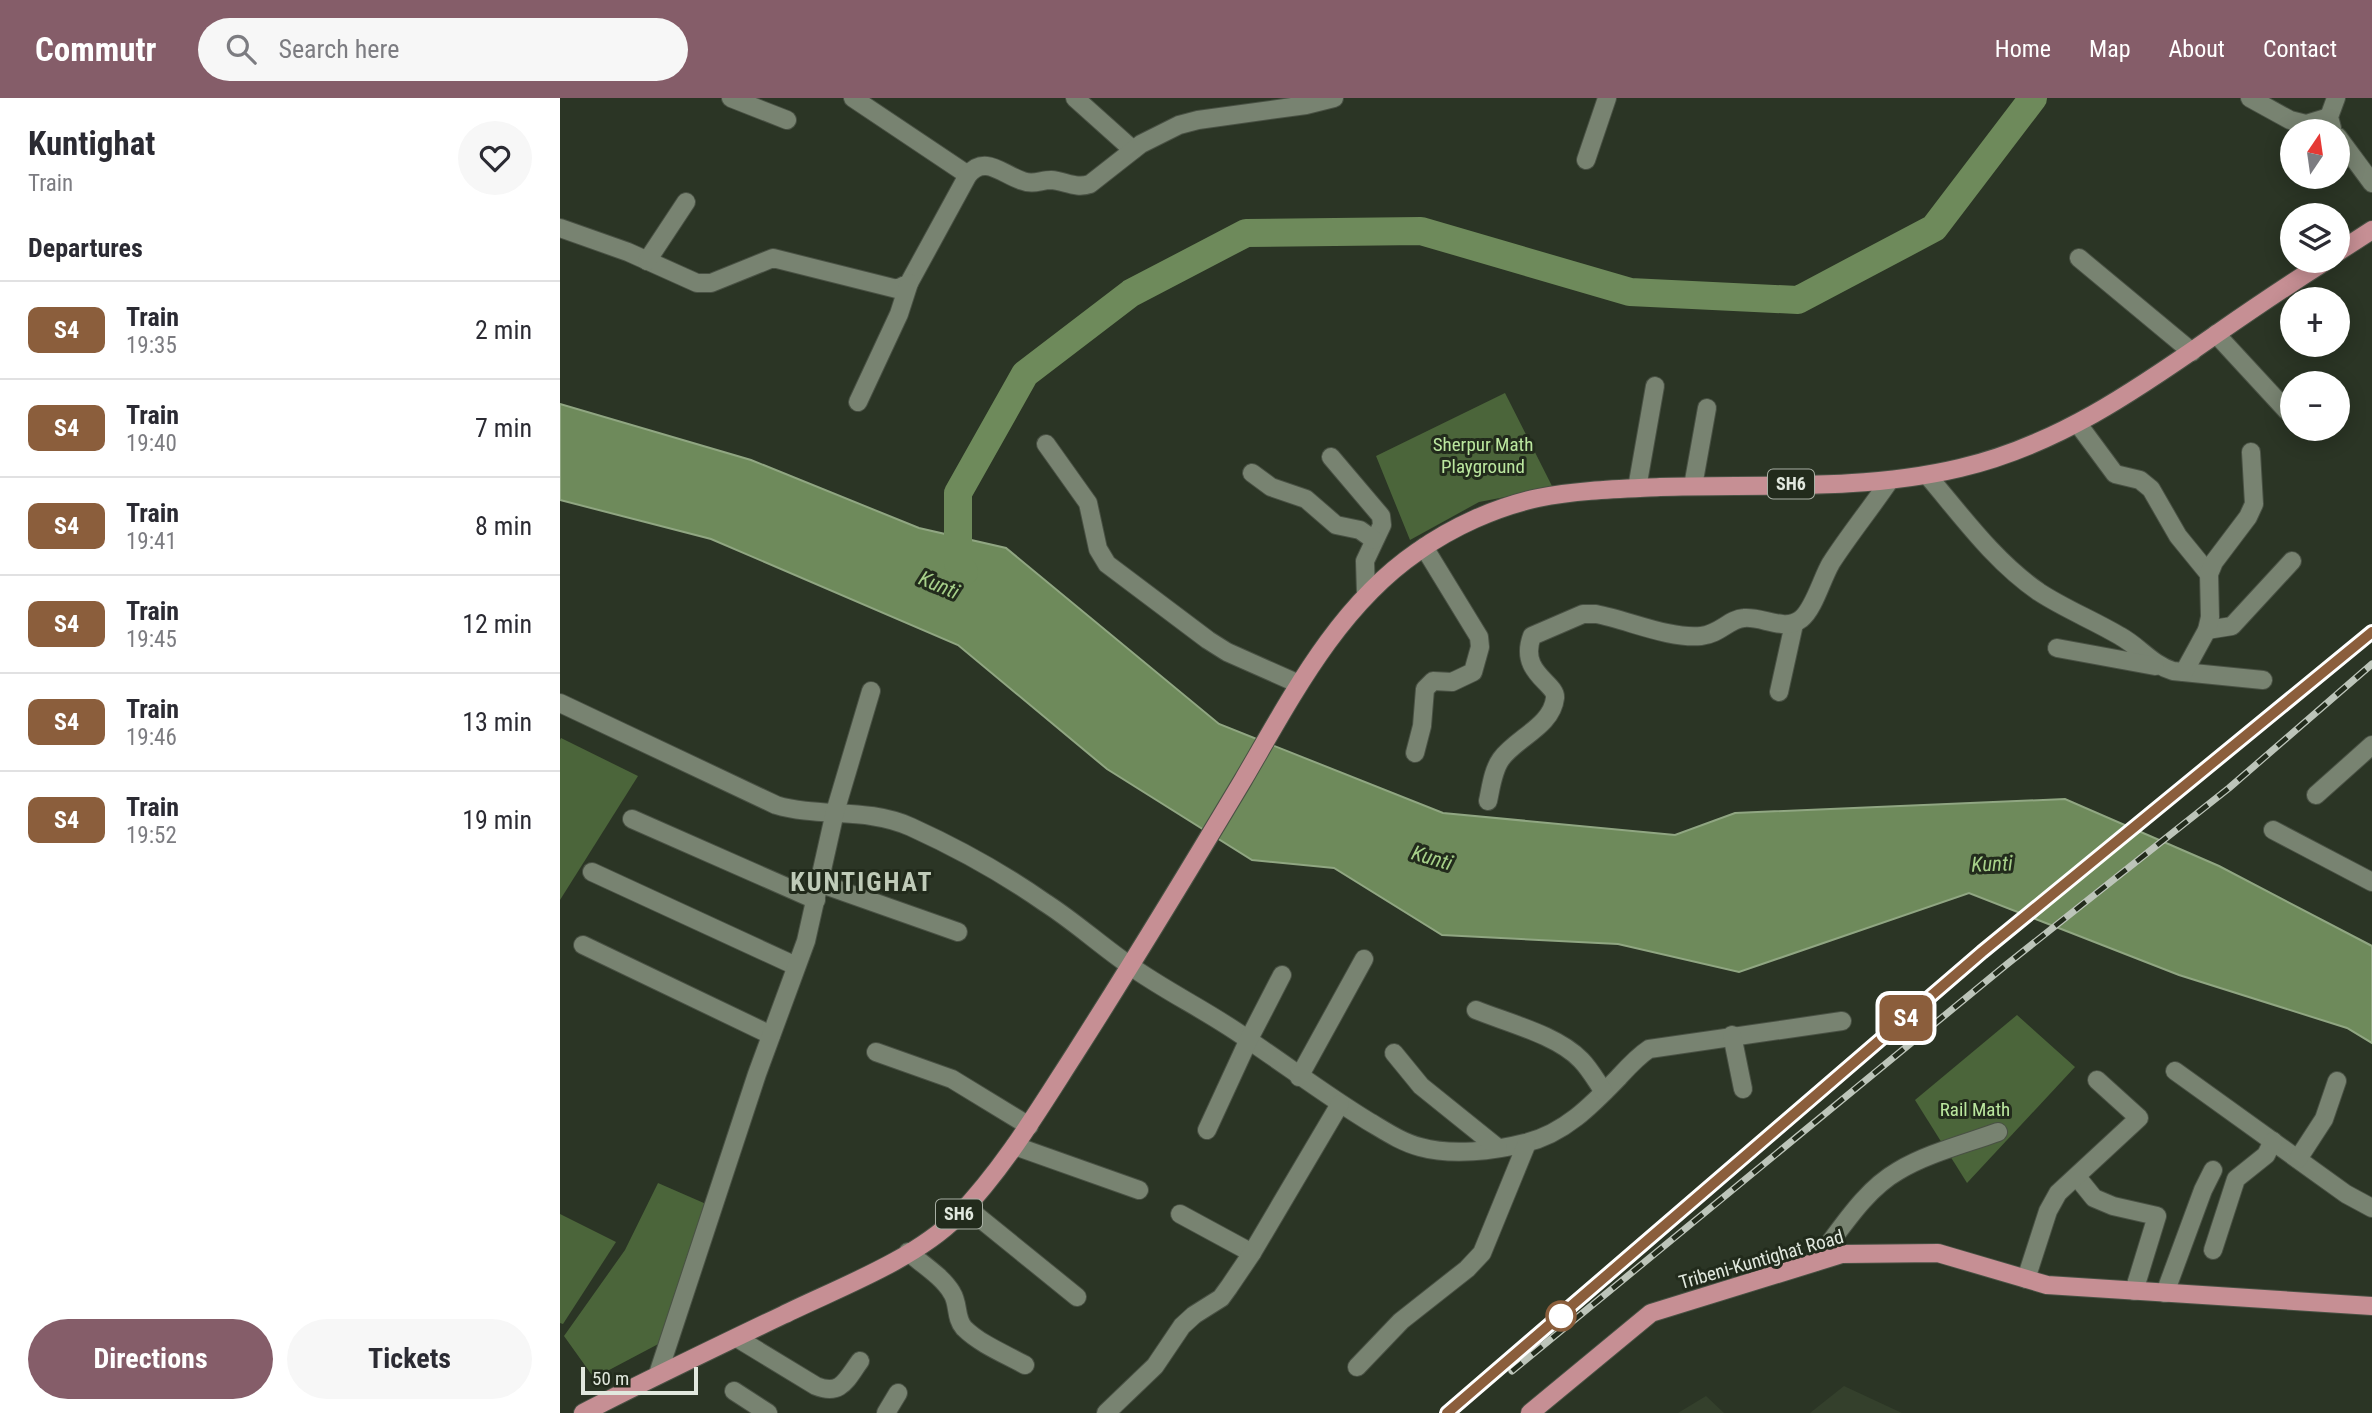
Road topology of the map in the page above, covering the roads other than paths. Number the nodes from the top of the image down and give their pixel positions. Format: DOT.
graph roads {
  1 [pos="732,98"];
  2 [pos="853,98"];
  3 [pos="1075,98"];
  4 [pos="1334,98"];
  5 [pos="1607,98"];
  6 [pos="2250,98"];
  7 [pos="2336,98"];
  8 [pos="2288,119"];
  9 [pos="2332,119"];
  10 [pos="787,120"];
  11 [pos="1133,150"];
  12 [pos="2350,153"];
  13 [pos="1586,160"];
  14 [pos="968,175"];
  15 [pos="2372,183"];
  16 [pos="686,202"];
  17 [pos="560,228"];
  18 [pos="2372,230"];
  19 [pos="2350,245"];
  20 [pos="2079,258"];
  21 [pos="647,261"];
  22 [pos="2308,273"];
  23 [pos="909,283"];
  24 [pos="2216,334"];
  25 [pos="2192,352"];
  26 [pos="1655,386"];
  27 [pos="858,402"];
  28 [pos="2280,403"];
  29 [pos="1707,408"];
  30 [pos="2078,424"];
  31 [pos="1046,444"];
  32 [pos="2251,452"];
  33 [pos="1331,457"];
  34 [pos="1252,473"];
  35 [pos="1927,475"];
  36 [pos="1890,480"];
  37 [pos="1693,486"];
  38 [pos="1637,488"];
  39 [pos="1374,541"];
  40 [pos="1424,547"];
  41 [pos="2292,561"];
  42 [pos="2209,574"];
  43 [pos="1366,594"];
  44 [pos="1794,624"];
  45 [pos="2207,630"];
  46 [pos="2057,648"];
  47 [pos="2159,666"];
  48 [pos="2184,672"];
  49 [pos="2263,680"];
  50 [pos="1299,684"];
  51 [pos="872,691"];
  52 [pos="1779,692"];
  53 [pos="560,703"];
  54 [pos="2370,752"];
  55 [pos="1415,753"];
  56 [pos="2316,795"];
  57 [pos="1488,801"];
  58 [pos="835,812"];
  59 [pos="632,819"];
  60 [pos="2273,830"];
  61 [pos="592,872"];
  62 [pos="2372,882"];
  63 [pos="818,891"];
  64 [pos="958,932"];
  65 [pos="583,945"];
  66 [pos="1364,959"];
  67 [pos="796,966"];
  68 [pos="1131,967"];
  69 [pos="1282,975"];
  70 [pos="1476,1010"];
  71 [pos="1842,1021"];
  72 [pos="771,1035"];
  73 [pos="1732,1035"];
  74 [pos="1249,1039"];
  75 [pos="876,1052"];
  76 [pos="1394,1053"];
  77 [pos="2175,1070"];
  78 [pos="1299,1077"];
  79 [pos="2097,1080"];
  80 [pos="2337,1081"];
  81 [pos="1743,1089"];
  82 [pos="1604,1092"];
  83 [pos="1340,1104"];
  84 [pos="1029,1126"];
  85 [pos="1207,1130"];
  86 [pos="1998,1132"];
  87 [pos="2273,1141"];
  88 [pos="1527,1143"];
  89 [pos="1015,1146"];
  90 [pos="1499,1148"];
  91 [pos="2298,1159"];
  92 [pos="2213,1170"];
  93 [pos="2077,1177"];
  94 [pos="1139,1190"];
  95 [pos="966,1207"];
  96 [pos="2372,1208"];
  97 [pos="1180,1214"];
  98 [pos="2213,1250"];
  99 [pos="908,1252"];
  100 [pos="1252,1253"];
  101 [pos="1815,1262"];
  102 [pos="2026,1279"];
  103 [pos="2134,1291"];
  104 [pos="2165,1293"];
  105 [pos="1077,1297"];
  106 [pos="2372,1306"];
  107 [pos="737,1338"];
  108 [pos="860,1362"];
  109 [pos="1025,1365"];
  110 [pos="1357,1367"];
  111 [pos="658,1374"];
  112 [pos="734,1391"];
  113 [pos="898,1393"];
  114 [pos="583,1413"];
  115 [pos="768,1413"];
  116 [pos="886,1413"];
  117 [pos="1106,1413"];
  118 [pos="1530,1413"];
  1 -- 10 [label="street"];
  2 -- 14 [label="street"];
  3 -- 11 [label="street"];
  4 -- 11 [label="street"];
  5 -- 13 [label="street"];
  6 -- 8 [label="street"];
  7 -- 9 [label="street"];
  11 -- 14 [label="street"];
  12 -- 15 [label="street"];
  14 -- 23 [label="street"];
  16 -- 21 [label="street"];
  17 -- 21 [label="street"];
  18 -- 19 [label="main road"];
  20 -- 25 [label="street"];
  21 -- 23 [label="street"];
  22 -- 24 [label="main road, SH6"];
  23 -- 27 [label="street"];
  24 -- 25 [label="main road, SH6"];
  24 -- 28 [label="street"];
  25 -- 30 [label="main road, SH6"];
  26 -- 38 [label="street"];
  29 -- 37 [label="street"];
  30 -- 35 [label="main road, SH6"];
  30 -- 42 [label="street"];
  31 -- 50 [label="street"];
  32 -- 42 [label="street"];
  33 -- 39 [label="street"];
  34 -- 39 [label="street"];
  35 -- 36 [label="main road, SH6"];
  35 -- 47 [label="street"];
  36 -- 37 [label="main road, SH6"];
  36 -- 44 [label="street"];
  37 -- 38 [label="main road, SH6"];
  38 -- 40 [label="main road, SH6"];
  39 -- 43 [label="street"];
  40 -- 43 [label="main road, SH6"];
  40 -- 55 [label="street"];
  41 -- 45 [label="street"];
  42 -- 45 [label="street"];
  43 -- 50 [label="main road, SH6"];
  44 -- 52 [label="street"];
  44 -- 57 [label="street"];
  45 -- 48 [label="street"];
  46 -- 47 [label="street"];
  47 -- 48 [label="street"];
  48 -- 49 [label="street"];
  50 -- 68 [label="main road, SH6"];
  51 -- 58 [label="street"];
  53 -- 58 [label="street"];
  54 -- 56 [label="street"];
  58 -- 63 [label="street"];
  58 -- 68 [label="street"];
  59 -- 63 [label="street"];
  60 -- 62 [label="street"];
  61 -- 67 [label="street"];
  63 -- 64 [label="street"];
  63 -- 67 [label="street"];
  65 -- 72 [label="street"];
  66 -- 78 [label="street"];
  67 -- 72 [label="street"];
  68 -- 74 [label="street"];
  68 -- 84 [label="main road, SH6"];
  69 -- 74 [label="street"];
  70 -- 82 [label="street"];
  71 -- 73 [label="street"];
  72 -- 111 [label="street"];
  73 -- 81 [label="street"];
  73 -- 82 [label="street"];
  74 -- 78 [label="street"];
  74 -- 85 [label="street"];
  75 -- 84 [label="street"];
  76 -- 90 [label="street"];
  77 -- 87 [label="street"];
  78 -- 83 [label="street"];
  79 -- 93 [label="street"];
  80 -- 91 [label="street"];
  82 -- 88 [label="street"];
  83 -- 90 [label="street"];
  83 -- 100 [label="street"];
  84 -- 89 [label="main road, SH6"];
  86 -- 101 [label="street"];
  87 -- 91 [label="street"];
  87 -- 98 [label="street"];
  88 -- 90 [label="street"];
  88 -- 110 [label="street"];
  89 -- 94 [label="street"];
  89 -- 95 [label="main road, SH6"];
  91 -- 96 [label="street"];
  92 -- 104 [label="street"];
  93 -- 102 [label="street"];
  93 -- 103 [label="street"];
  95 -- 99 [label="main road, SH6"];
  95 -- 105 [label="street"];
  97 -- 100 [label="street"];
  99 -- 107 [label="main road, SH6"];
  99 -- 109 [label="street"];
  100 -- 117 [label="street"];
  101 -- 102 [label="main road, Tribeni-Kuntighat Road"];
  101 -- 118 [label="main road, Tribeni-Kuntighat Road"];
  102 -- 103 [label="main road, Tribeni-Kuntighat Road"];
  103 -- 104 [label="main road, Tribeni-Kuntighat Road"];
  104 -- 106 [label="main road, Tribeni-Kuntighat Road"];
  107 -- 108 [label="street"];
  107 -- 111 [label="main road, SH6"];
  111 -- 114 [label="main road, SH6"];
  112 -- 115 [label="street"];
  113 -- 116 [label="street"];
}
